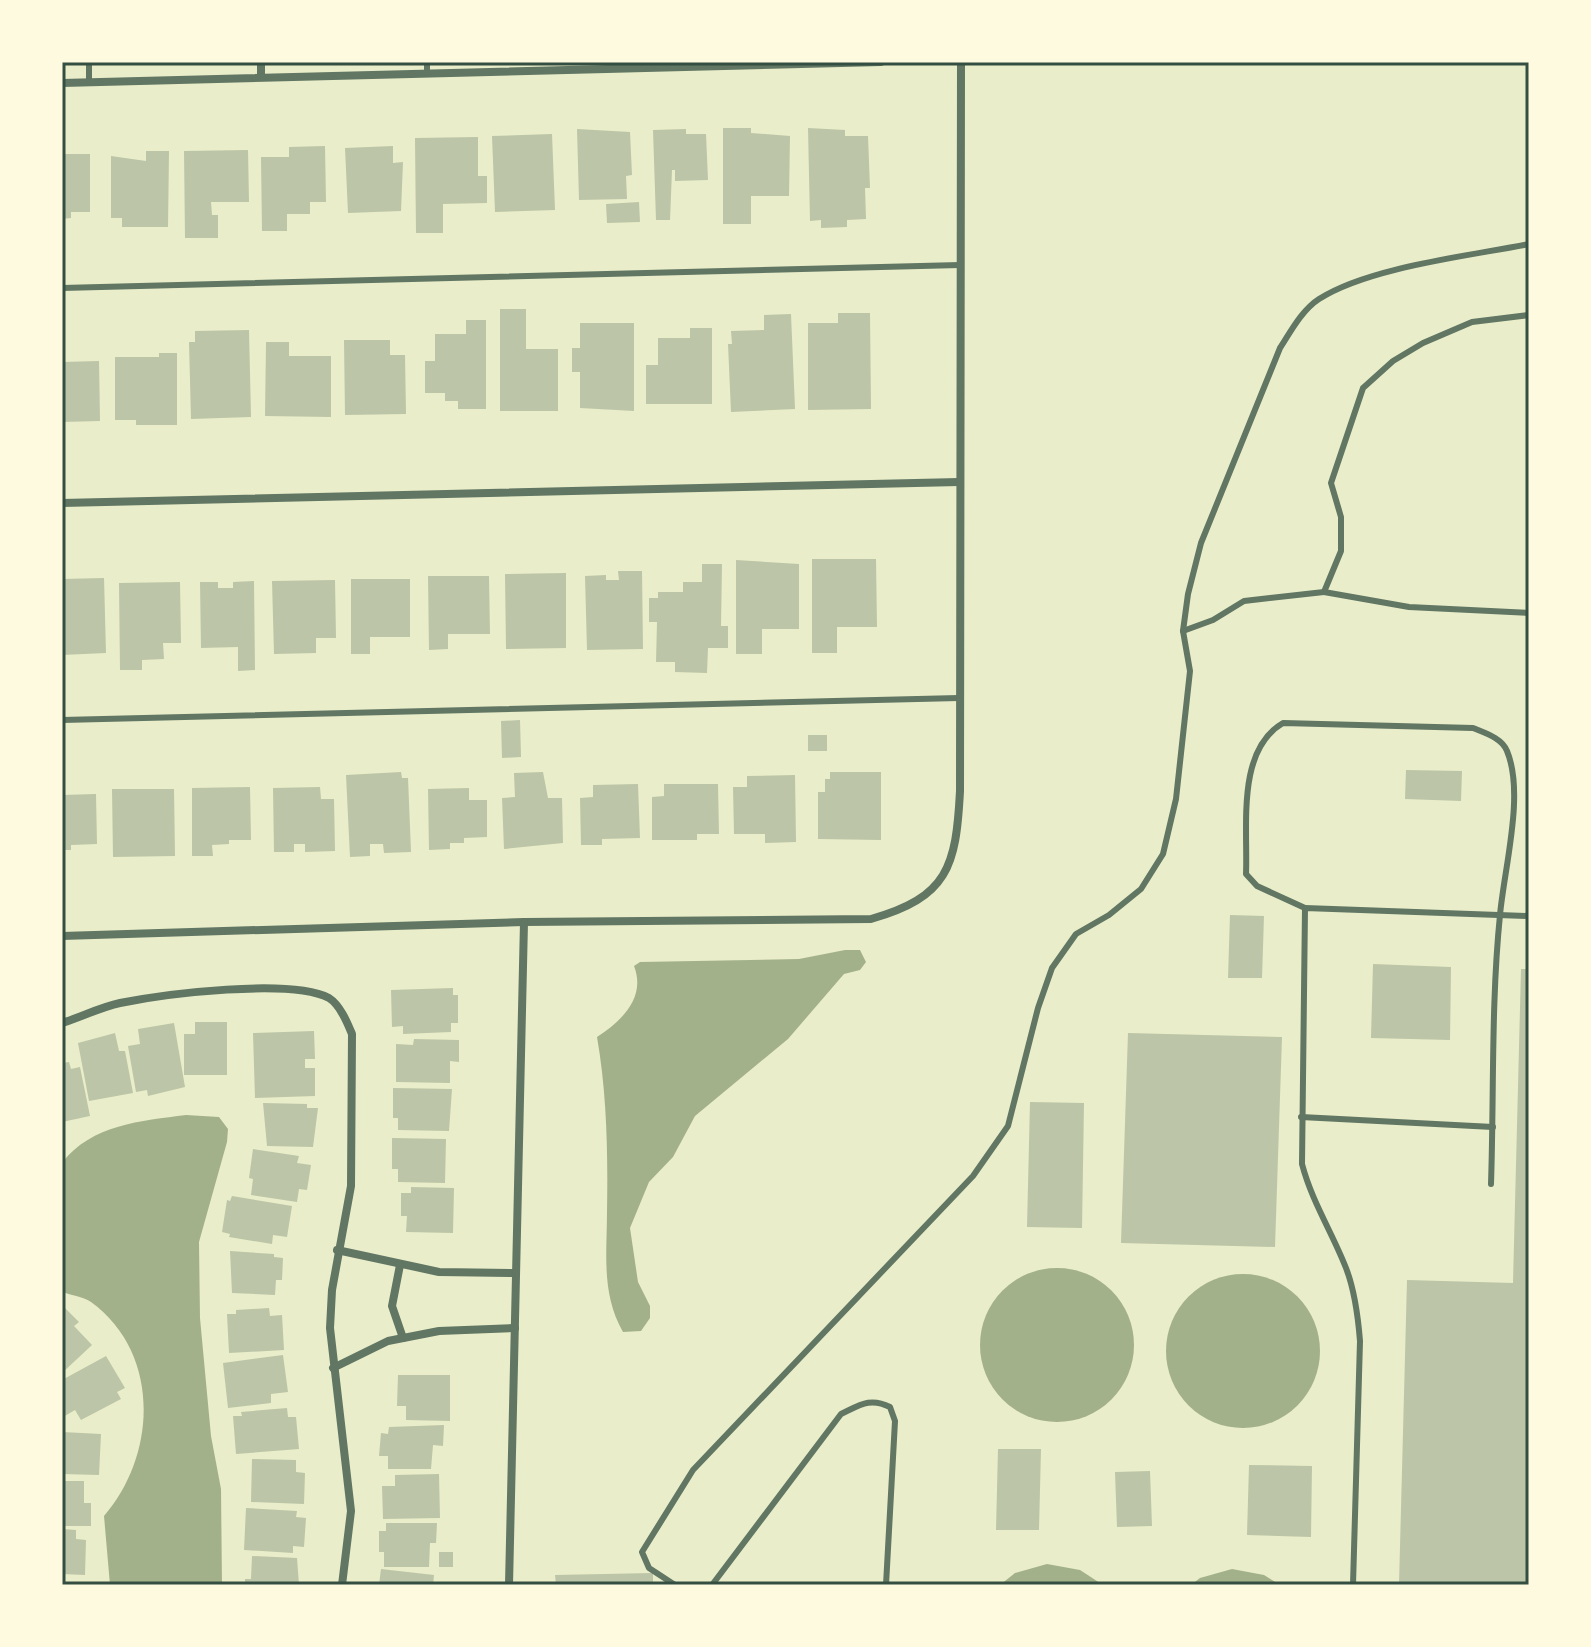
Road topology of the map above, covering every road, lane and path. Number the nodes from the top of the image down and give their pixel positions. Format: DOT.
graph roads {
  1 [pos="89,62"];
  2 [pos="261,62"];
  3 [pos="427,62"];
  4 [pos="881,62"];
  5 [pos="961,62"];
  6 [pos="769,64"];
  7 [pos="599,66"];
  8 [pos="427,73"];
  9 [pos="261,77"];
  10 [pos="62,83"];
  11 [pos="89,83"];
  12 [pos="1529,244"];
  13 [pos="960,265"];
  14 [pos="62,288"];
  15 [pos="1529,315"];
  16 [pos="959,482"];
  17 [pos="62,503"];
  18 [pos="1324,592"];
  19 [pos="1529,613"];
  20 [pos="1183,631"];
  21 [pos="959,698"];
  22 [pos="62,720"];
  23 [pos="1305,908"];
  24 [pos="1500,916"];
  25 [pos="1529,916"];
  26 [pos="524,922"];
  27 [pos="62,936"];
  28 [pos="62,1023"];
  29 [pos="1301,1117"];
  30 [pos="1493,1127"];
  31 [pos="1491,1184"];
  32 [pos="337,1250"];
  33 [pos="400,1265"];
  34 [pos="516,1273"];
  35 [pos="515,1328"];
  36 [pos="403,1338"];
  37 [pos="333,1368"];
  38 [pos="342,1585"];
  39 [pos="509,1585"];
  40 [pos="675,1585"];
  41 [pos="712,1585"];
  42 [pos="886,1585"];
  43 [pos="1353,1585"];
  1 -- 11 [label="lane"];
  2 -- 9 [label="street"];
  3 -- 8 [label="lane"];
  4 -- 6 [label="street"];
  5 -- 13 [label="street"];
  6 -- 7 [label="street"];
  7 -- 8 [label="street"];
  8 -- 9 [label="street"];
  9 -- 11 [label="street"];
  10 -- 11 [label="street"];
  12 -- 20 [label="lane"];
  13 -- 14 [label="lane"];
  13 -- 16 [label="street"];
  15 -- 18 [label="lane"];
  16 -- 17 [label="street"];
  16 -- 21 [label="street"];
  18 -- 19 [label="lane"];
  18 -- 20 [label="lane"];
  20 -- 40 [label="lane"];
  21 -- 22 [label="lane"];
  21 -- 26 [label="street"];
  23 -- 24 [label="lane"];
  23 -- 24 [label="lane"];
  23 -- 29 [label="lane"];
  24 -- 25 [label="lane"];
  24 -- 30 [label="lane"];
  26 -- 27 [label="street"];
  26 -- 34 [label="street"];
  28 -- 32 [label="street"];
  29 -- 30 [label="lane"];
  29 -- 43 [label="lane"];
  30 -- 31 [label="lane"];
  32 -- 33 [label="street"];
  32 -- 37 [label="street"];
  33 -- 34 [label="street"];
  33 -- 36 [label="street"];
  34 -- 35 [label="street"];
  35 -- 36 [label="street"];
  35 -- 39 [label="street"];
  36 -- 37 [label="street"];
  37 -- 38 [label="street"];
  41 -- 42 [label="lane"];
}
